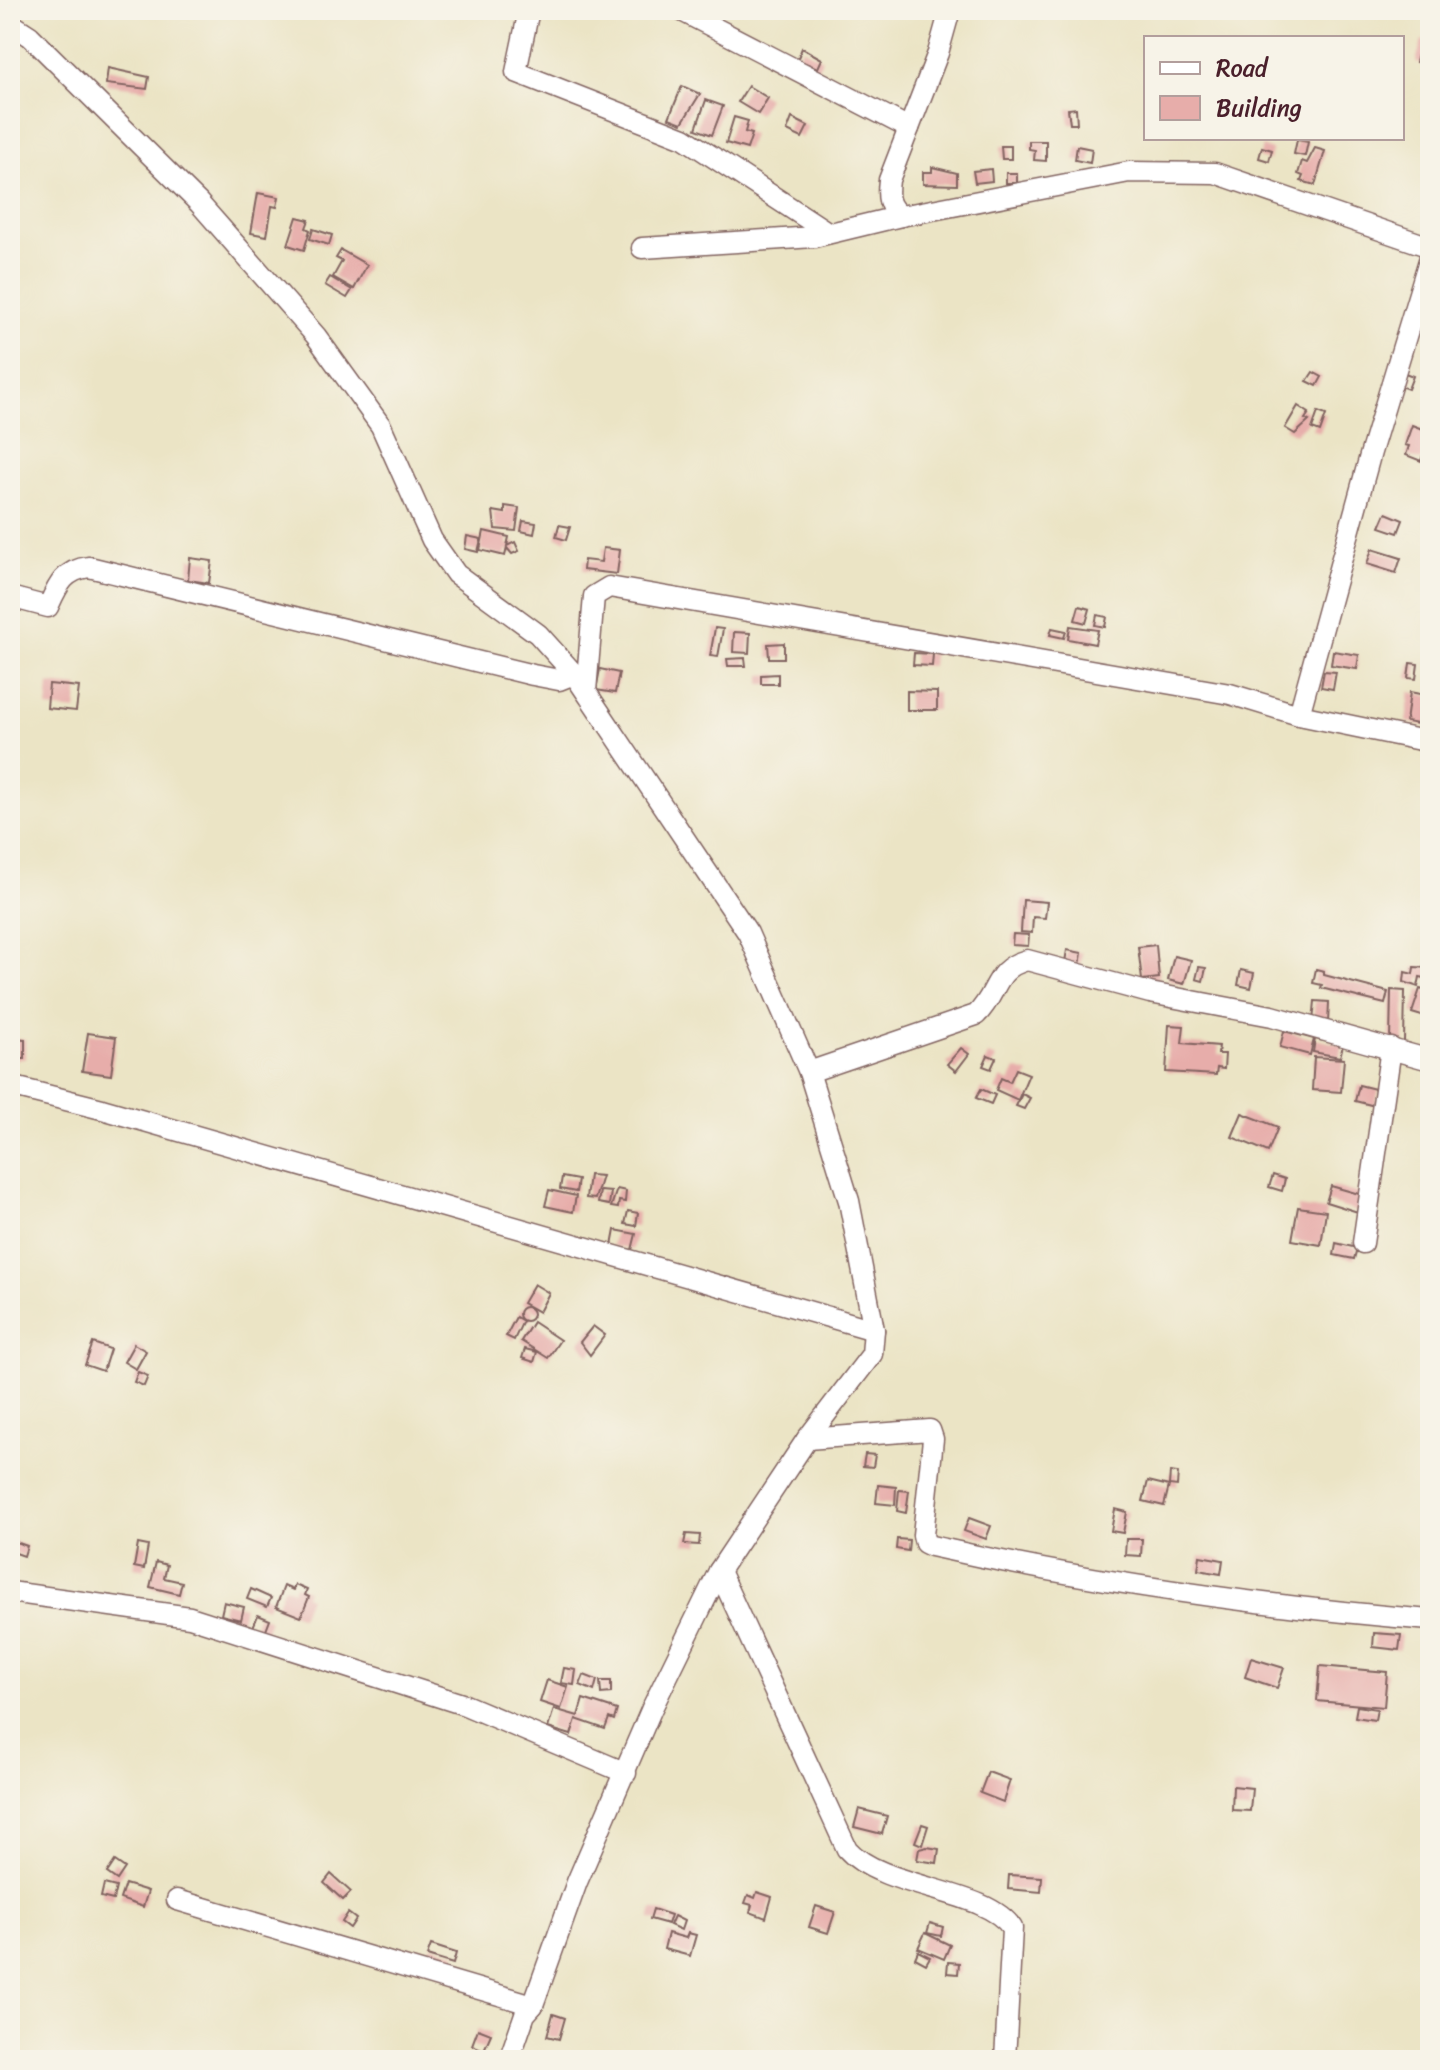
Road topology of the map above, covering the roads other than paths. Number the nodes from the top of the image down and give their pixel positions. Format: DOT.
graph roads {
  1 [pos="529,10"];
  2 [pos="680,10"];
  3 [pos="950,10"];
  4 [pos="10,23"];
  5 [pos="909,128"];
  6 [pos="901,216"];
  7 [pos="829,233"];
  8 [pos="1430,247"];
  9 [pos="642,248"];
  10 [pos="1430,257"];
  11 [pos="10,597"];
  12 [pos="580,683"];
  13 [pos="1299,715"];
  14 [pos="1430,742"];
  15 [pos="1391,1048"];
  16 [pos="1430,1060"];
  17 [pos="809,1072"];
  18 [pos="10,1086"];
  19 [pos="1363,1243"];
  20 [pos="874,1330"];
  21 [pos="807,1439"];
  22 [pos="719,1571"];
  23 [pos="10,1592"];
  24 [pos="1430,1620"];
  25 [pos="626,1773"];
  26 [pos="177,1900"];
  27 [pos="533,2005"];
  28 [pos="509,2060"];
  29 [pos="1005,2060"];
  1 -- 7 [label="street"];
  2 -- 5 [label="street"];
  3 -- 5 [label="street"];
  4 -- 12 [label="street"];
  5 -- 6 [label="street"];
  6 -- 7 [label="street"];
  6 -- 8 [label="street"];
  7 -- 9 [label="street"];
  10 -- 13 [label="street"];
  11 -- 12 [label="street"];
  12 -- 13 [label="street"];
  12 -- 17 [label="street"];
  13 -- 14 [label="street"];
  15 -- 16 [label="street"];
  15 -- 17 [label="street"];
  15 -- 19 [label="street"];
  17 -- 20 [label="street"];
  18 -- 20 [label="street"];
  20 -- 21 [label="street"];
  21 -- 22 [label="street"];
  21 -- 24 [label="street"];
  22 -- 25 [label="street"];
  22 -- 29 [label="street"];
  23 -- 25 [label="street"];
  25 -- 27 [label="street"];
  26 -- 27 [label="street"];
  27 -- 28 [label="street"];
}
